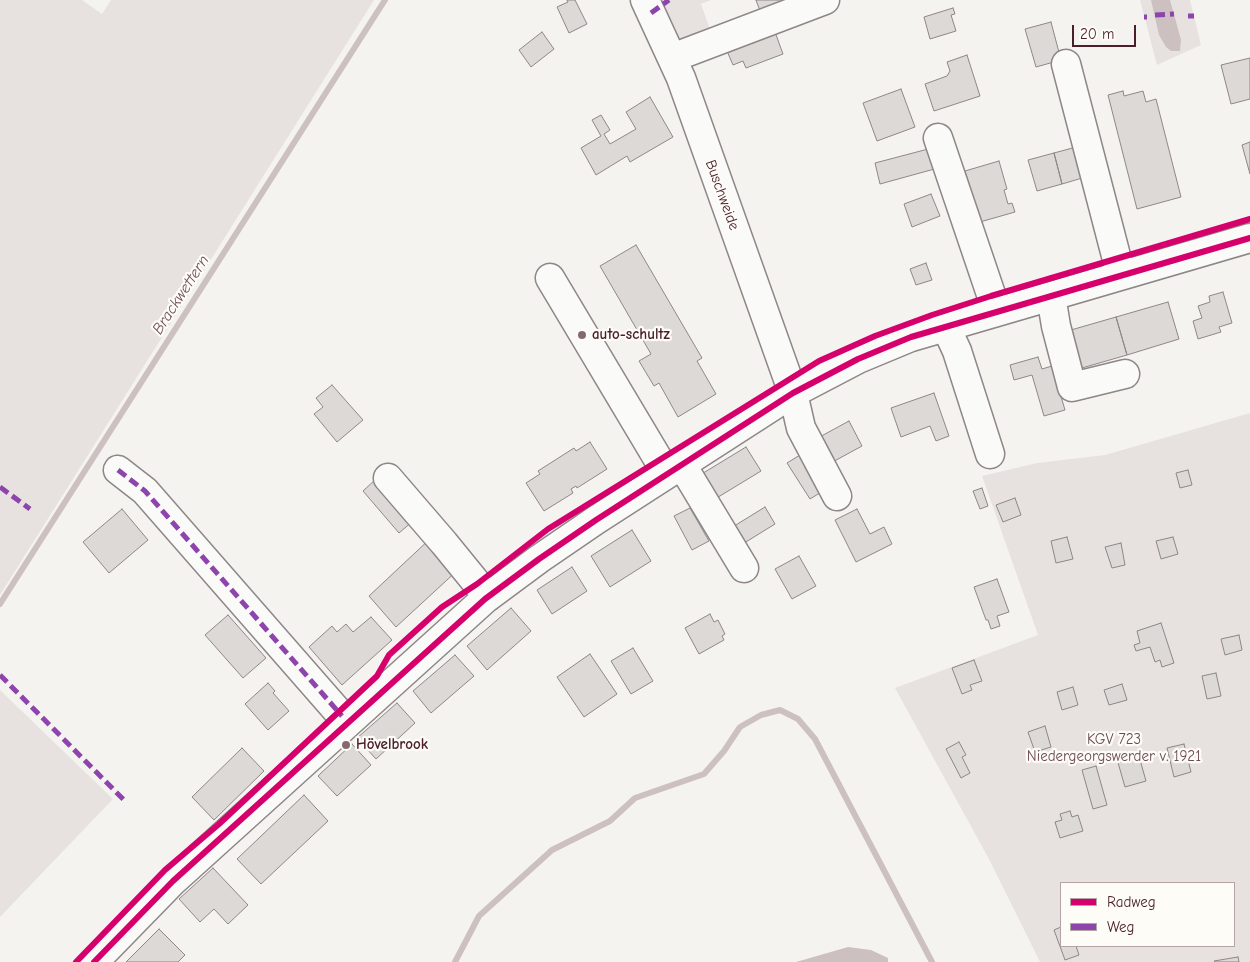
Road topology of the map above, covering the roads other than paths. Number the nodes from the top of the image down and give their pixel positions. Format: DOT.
graph roads {
  1 [pos="645,0"];
  2 [pos="825,0"];
  3 [pos="672,58"];
  4 [pos="1066,64"];
  5 [pos="938,138"];
  6 [pos="1250,238"];
  7 [pos="1122,275"];
  8 [pos="550,278"];
  9 [pos="1051,296"];
  10 [pos="997,312"];
  11 [pos="946,327"];
  12 [pos="1125,374"];
  13 [pos="793,393"];
  14 [pos="990,454"];
  15 [pos="118,470"];
  16 [pos="674,470"];
  17 [pos="388,478"];
  18 [pos="837,496"];
  19 [pos="744,568"];
  20 [pos="488,597"];
  21 [pos="347,722"];
  22 [pos="94,962"];
  1 -- 3 [label="street, Buschweide"];
  2 -- 3 [label="street"];
  3 -- 13 [label="street, Buschweide"];
  4 -- 7 [label="street"];
  5 -- 10 [label="street"];
  6 -- 7 [label="street"];
  7 -- 9 [label="street"];
  8 -- 16 [label="street"];
  9 -- 10 [label="street"];
  9 -- 12 [label="street"];
  10 -- 11 [label="street"];
  11 -- 13 [label="street"];
  11 -- 14 [label="street"];
  13 -- 16 [label="street"];
  13 -- 18 [label="street, Buschweide"];
  15 -- 21 [label="street"];
  16 -- 19 [label="street"];
  16 -- 20 [label="street"];
  17 -- 20 [label="street"];
  20 -- 21 [label="street"];
  21 -- 22 [label="street"];
}
